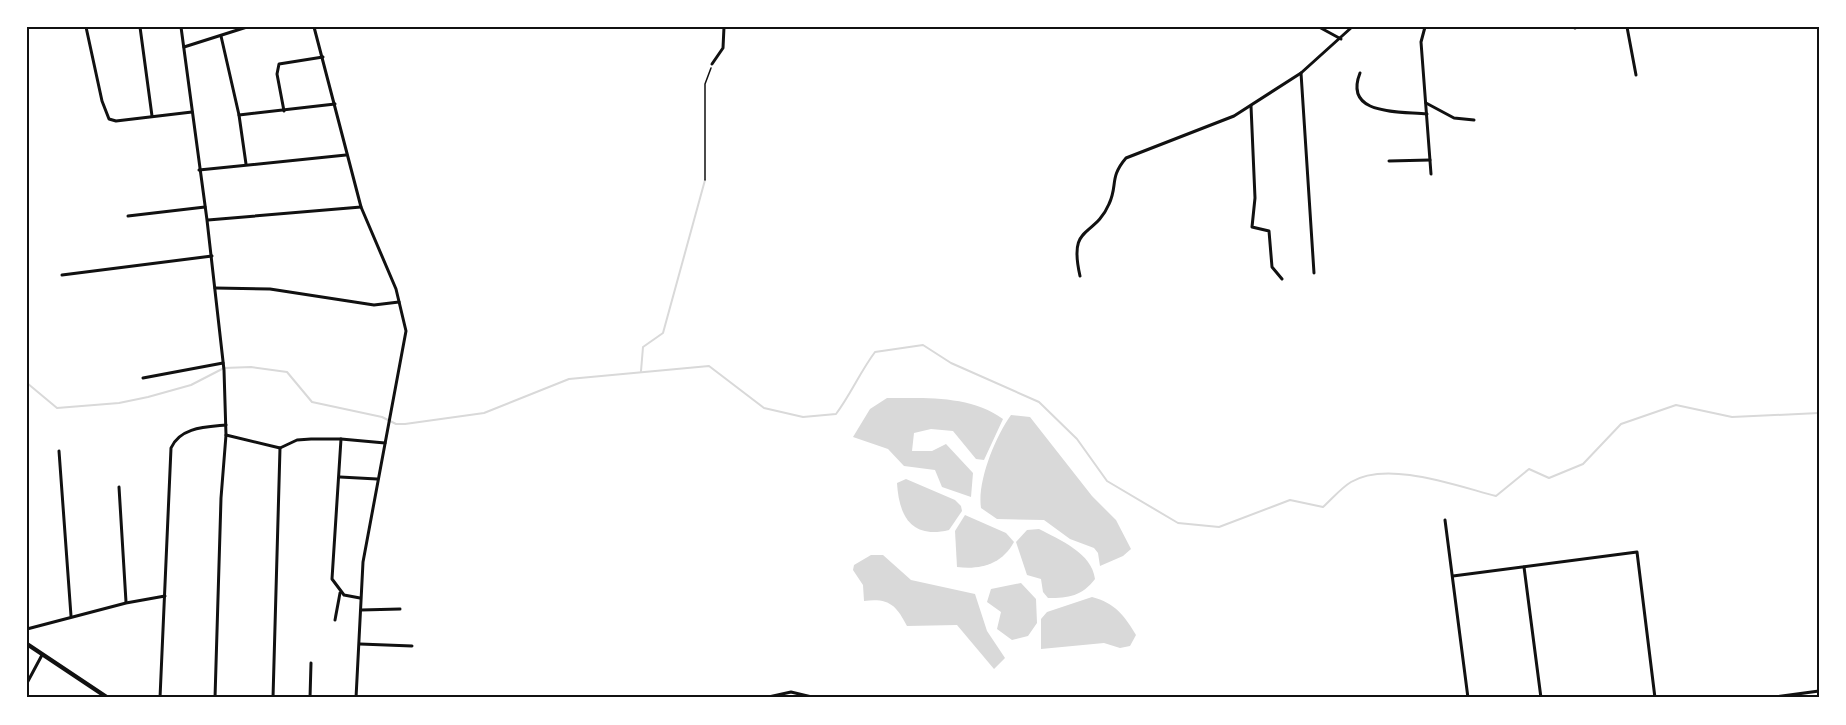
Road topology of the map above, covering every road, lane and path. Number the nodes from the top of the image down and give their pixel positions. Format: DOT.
graph roads {
  1 [pos="86,27"];
  2 [pos="140,27"];
  3 [pos="181,27"];
  4 [pos="247,27"];
  5 [pos="314,27"];
  6 [pos="724,27"];
  7 [pos="1319,27"];
  8 [pos="1352,27"];
  9 [pos="1425,27"];
  10 [pos="1627,27"];
  11 [pos="220,36"];
  12 [pos="1341,39"];
  13 [pos="184,47"];
  14 [pos="323,57"];
  15 [pos="712,64"];
  16 [pos="1300,73"];
  17 [pos="1360,73"];
  18 [pos="1636,75"];
  19 [pos="1426,103"];
  20 [pos="336,104"];
  21 [pos="1251,106"];
  22 [pos="192,111"];
  23 [pos="284,111"];
  24 [pos="1426,114"];
  25 [pos="238,115"];
  26 [pos="152,116"];
  27 [pos="1474,120"];
  28 [pos="346,155"];
  29 [pos="1430,160"];
  30 [pos="1389,161"];
  31 [pos="246,164"];
  32 [pos="199,170"];
  33 [pos="1431,174"];
  34 [pos="705,180"];
  35 [pos="205,207"];
  36 [pos="361,207"];
  37 [pos="128,216"];
  38 [pos="207,220"];
  39 [pos="212,256"];
  40 [pos="1314,273"];
  41 [pos="62,275"];
  42 [pos="1080,276"];
  43 [pos="1282,279"];
  44 [pos="215,288"];
  45 [pos="399,302"];
  46 [pos="223,363"];
  47 [pos="143,378"];
  48 [pos="226,425"];
  49 [pos="226,435"];
  50 [pos="341,439"];
  51 [pos="385,443"];
  52 [pos="280,448"];
  53 [pos="59,451"];
  54 [pos="340,477"];
  55 [pos="377,479"];
  56 [pos="119,487"];
  57 [pos="1445,520"];
  58 [pos="1524,567"];
  59 [pos="1453,576"];
  60 [pos="340,593"];
  61 [pos="165,596"];
  62 [pos="361,598"];
  63 [pos="126,603"];
  64 [pos="400,609"];
  65 [pos="361,610"];
  66 [pos="71,616"];
  67 [pos="335,620"];
  68 [pos="27,629"];
  69 [pos="27,644"];
  70 [pos="360,644"];
  71 [pos="412,646"];
  72 [pos="42,655"];
  73 [pos="311,663"];
  74 [pos="27,683"];
  75 [pos="1819,691"];
  76 [pos="108,698"];
  77 [pos="160,698"];
  78 [pos="215,698"];
  79 [pos="273,698"];
  80 [pos="310,698"];
  81 [pos="356,698"];
  82 [pos="764,698"];
  83 [pos="816,698"];
  84 [pos="1468,698"];
  85 [pos="1541,698"];
  86 [pos="1655,698"];
  87 [pos="1768,698"];
  1 -- 26 [label="street"];
  2 -- 26 [label="street"];
  3 -- 13 [label="street"];
  4 -- 11 [label="street"];
  5 -- 14 [label="street"];
  6 -- 15 [label="street"];
  7 -- 12 [label="street"];
  8 -- 12 [label="street"];
  9 -- 19 [label="street"];
  10 -- 18 [label="street"];
  11 -- 13 [label="street"];
  11 -- 25 [label="street"];
  12 -- 16 [label="street"];
  13 -- 22 [label="street"];
  14 -- 20 [label="street"];
  14 -- 23 [label="street"];
  15 -- 34 [label="path"];
  16 -- 21 [label="street"];
  16 -- 40 [label="street"];
  17 -- 24 [label="street"];
  19 -- 24 [label="street"];
  19 -- 27 [label="street"];
  20 -- 23 [label="street"];
  20 -- 28 [label="street"];
  21 -- 42 [label="street"];
  21 -- 43 [label="street"];
  22 -- 26 [label="street"];
  22 -- 32 [label="street"];
  23 -- 25 [label="street"];
  24 -- 29 [label="street"];
  25 -- 31 [label="street"];
  28 -- 31 [label="street"];
  28 -- 36 [label="street"];
  29 -- 30 [label="street"];
  29 -- 33 [label="street"];
  31 -- 32 [label="street"];
  32 -- 35 [label="street"];
  35 -- 37 [label="street"];
  35 -- 38 [label="street"];
  36 -- 38 [label="street"];
  36 -- 45 [label="street"];
  38 -- 39 [label="street"];
  39 -- 41 [label="street"];
  39 -- 44 [label="street"];
  44 -- 45 [label="street"];
  44 -- 46 [label="street"];
  45 -- 51 [label="street"];
  46 -- 47 [label="street"];
  46 -- 48 [label="street"];
  48 -- 49 [label="street"];
  48 -- 61 [label="street"];
  49 -- 52 [label="street"];
  49 -- 78 [label="street"];
  50 -- 51 [label="street"];
  50 -- 52 [label="street"];
  50 -- 54 [label="street"];
  51 -- 55 [label="street"];
  52 -- 79 [label="street"];
  53 -- 66 [label="street"];
  54 -- 55 [label="street"];
  54 -- 60 [label="street"];
  55 -- 62 [label="street"];
  56 -- 63 [label="street"];
  57 -- 59 [label="street"];
  58 -- 59 [label="street"];
  58 -- 85 [label="street"];
  58 -- 86 [label="street"];
  59 -- 84 [label="street"];
  60 -- 62 [label="street"];
  60 -- 67 [label="street"];
  61 -- 63 [label="street"];
  61 -- 77 [label="street"];
  62 -- 65 [label="street"];
  63 -- 66 [label="street"];
  64 -- 65 [label="street"];
  65 -- 70 [label="street"];
  66 -- 68 [label="street"];
  69 -- 72 [label="street"];
  70 -- 71 [label="street"];
  70 -- 81 [label="street"];
  72 -- 74 [label="street"];
  72 -- 76 [label="street"];
  73 -- 80 [label="street"];
  75 -- 87 [label="street"];
  82 -- 83 [label="street"];
}
